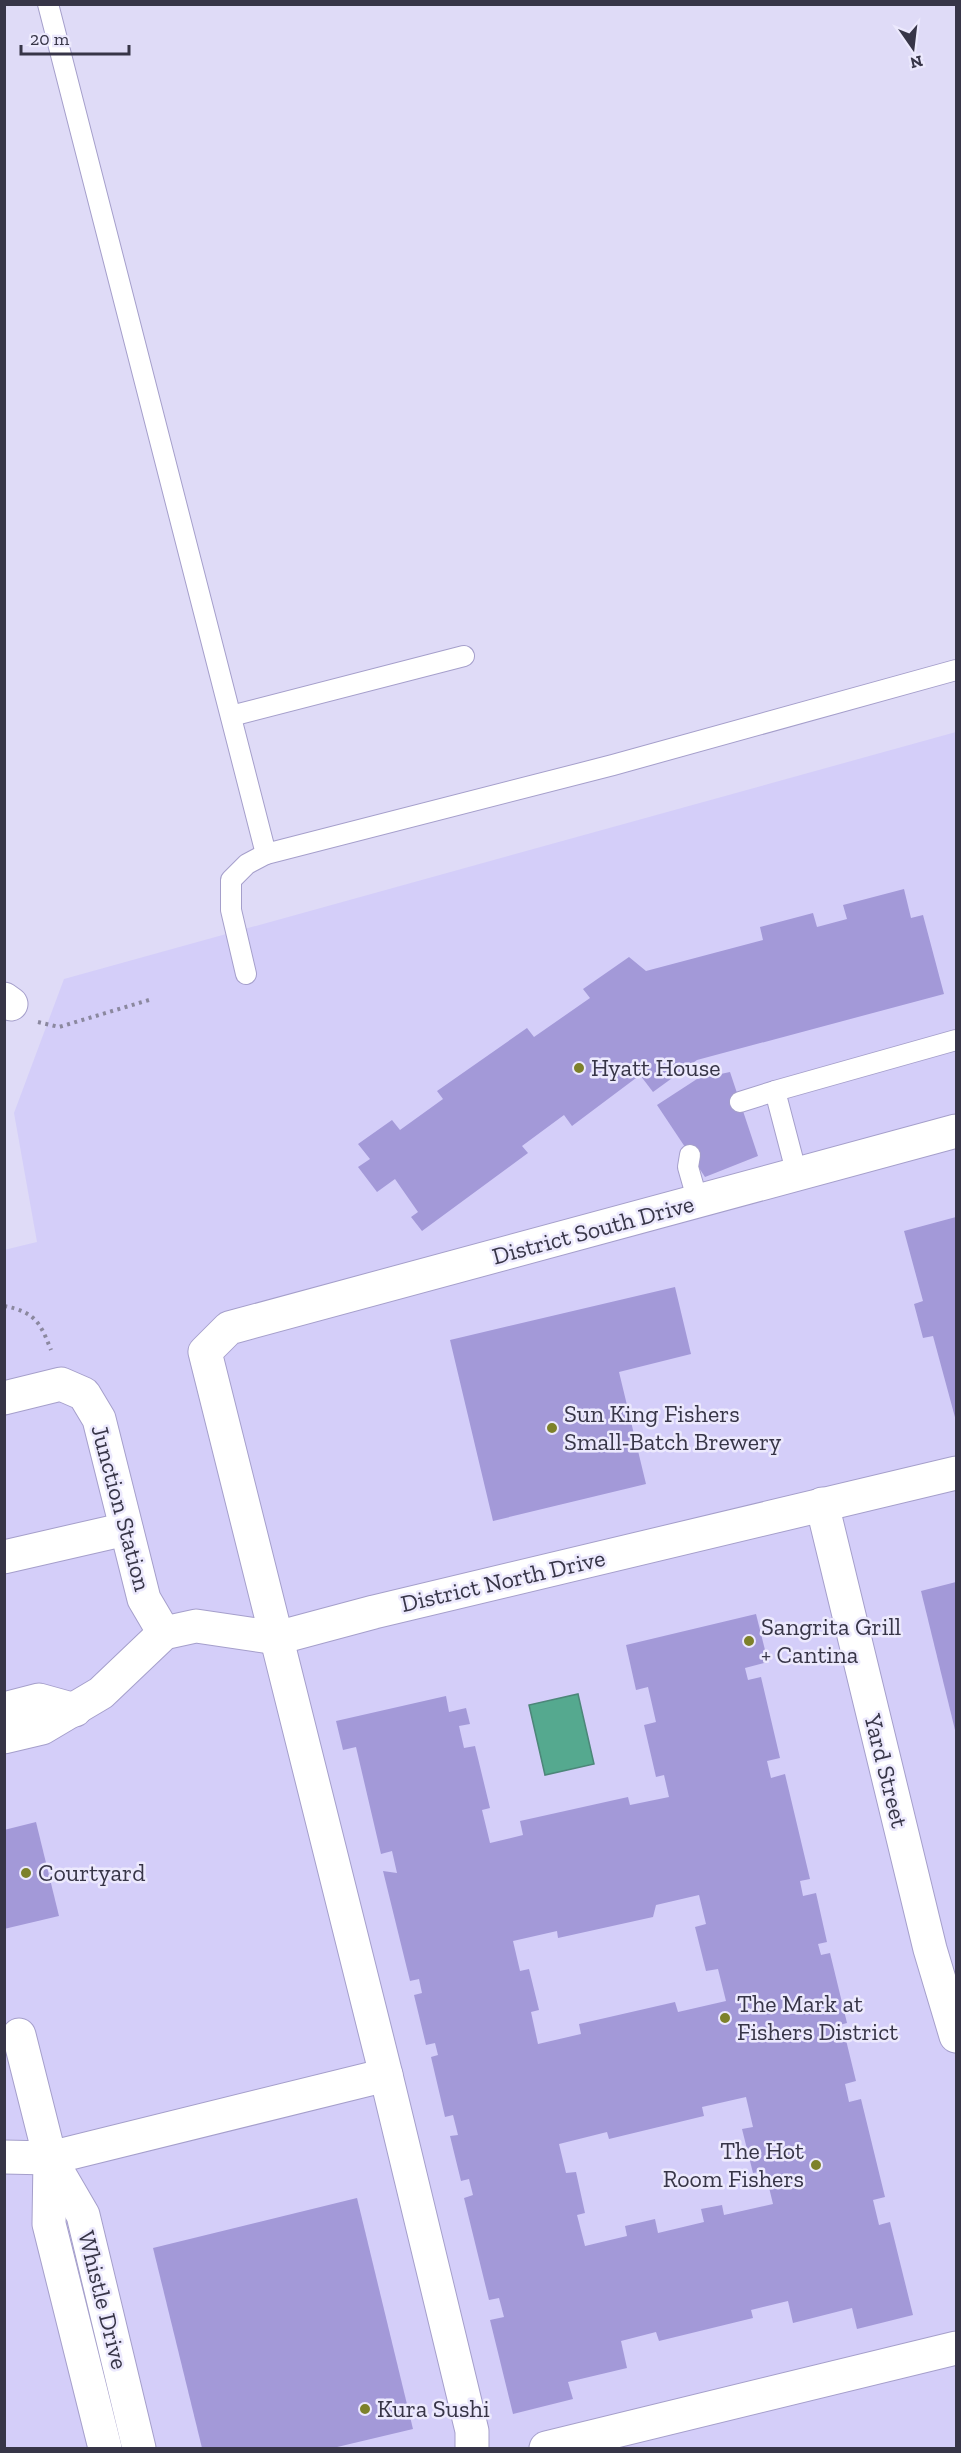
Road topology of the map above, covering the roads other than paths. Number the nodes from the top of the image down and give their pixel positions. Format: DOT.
graph roads {
  1 [pos="48,4"];
  2 [pos="464,656"];
  3 [pos="957,670"];
  4 [pos="231,716"];
  5 [pos="267,854"];
  6 [pos="246,974"];
  7 [pos="957,1040"];
  8 [pos="775,1091"];
  9 [pos="740,1102"];
  10 [pos="957,1131"];
  11 [pos="690,1155"];
  12 [pos="797,1175"];
  13 [pos="698,1202"];
  14 [pos="4,1398"];
  15 [pos="957,1473"];
  16 [pos="822,1504"];
  17 [pos="126,1529"];
  18 [pos="4,1557"];
  19 [pos="164,1632"];
  20 [pos="277,1638"];
  21 [pos="4,1709"];
  22 [pos="75,1710"];
  23 [pos="4,1737"];
  24 [pos="943,1946"];
  25 [pos="19,2035"];
  26 [pos="957,2036"];
  27 [pos="386,2075"];
  28 [pos="4,2157"];
  29 [pos="50,2158"];
  30 [pos="957,2348"];
  31 [pos="105,2448"];
  32 [pos="139,2448"];
  33 [pos="472,2448"];
  34 [pos="546,2448"];
  1 -- 4 [label="lane"];
  2 -- 4 [label="lane"];
  3 -- 5 [label="lane"];
  4 -- 5 [label="lane"];
  5 -- 6 [label="lane"];
  7 -- 8 [label="lane"];
  8 -- 9 [label="lane"];
  8 -- 12 [label="lane"];
  10 -- 12 [label="street, District South Drive"];
  11 -- 13 [label="lane"];
  12 -- 13 [label="street, District South Drive"];
  13 -- 20 [label="street, District South Drive"];
  14 -- 17 [label="street, Junction Station"];
  15 -- 16 [label="street, District North Drive"];
  16 -- 20 [label="street, District North Drive"];
  16 -- 24 [label="street, Yard Street"];
  17 -- 18 [label="street"];
  17 -- 19 [label="street, Junction Station"];
  19 -- 20 [label="street, District North Drive"];
  19 -- 22 [label="street"];
  20 -- 27 [label="street"];
  21 -- 22 [label="street"];
  22 -- 23 [label="street"];
  24 -- 26 [label="street, Yard Street"];
  25 -- 29 [label="street, Whistle Drive"];
  27 -- 29 [label="street"];
  27 -- 33 [label="street"];
  28 -- 29 [label="street"];
  29 -- 31 [label="street, Whistle Drive"];
  29 -- 32 [label="street, Whistle Drive"];
  30 -- 34 [label="street"];
}
